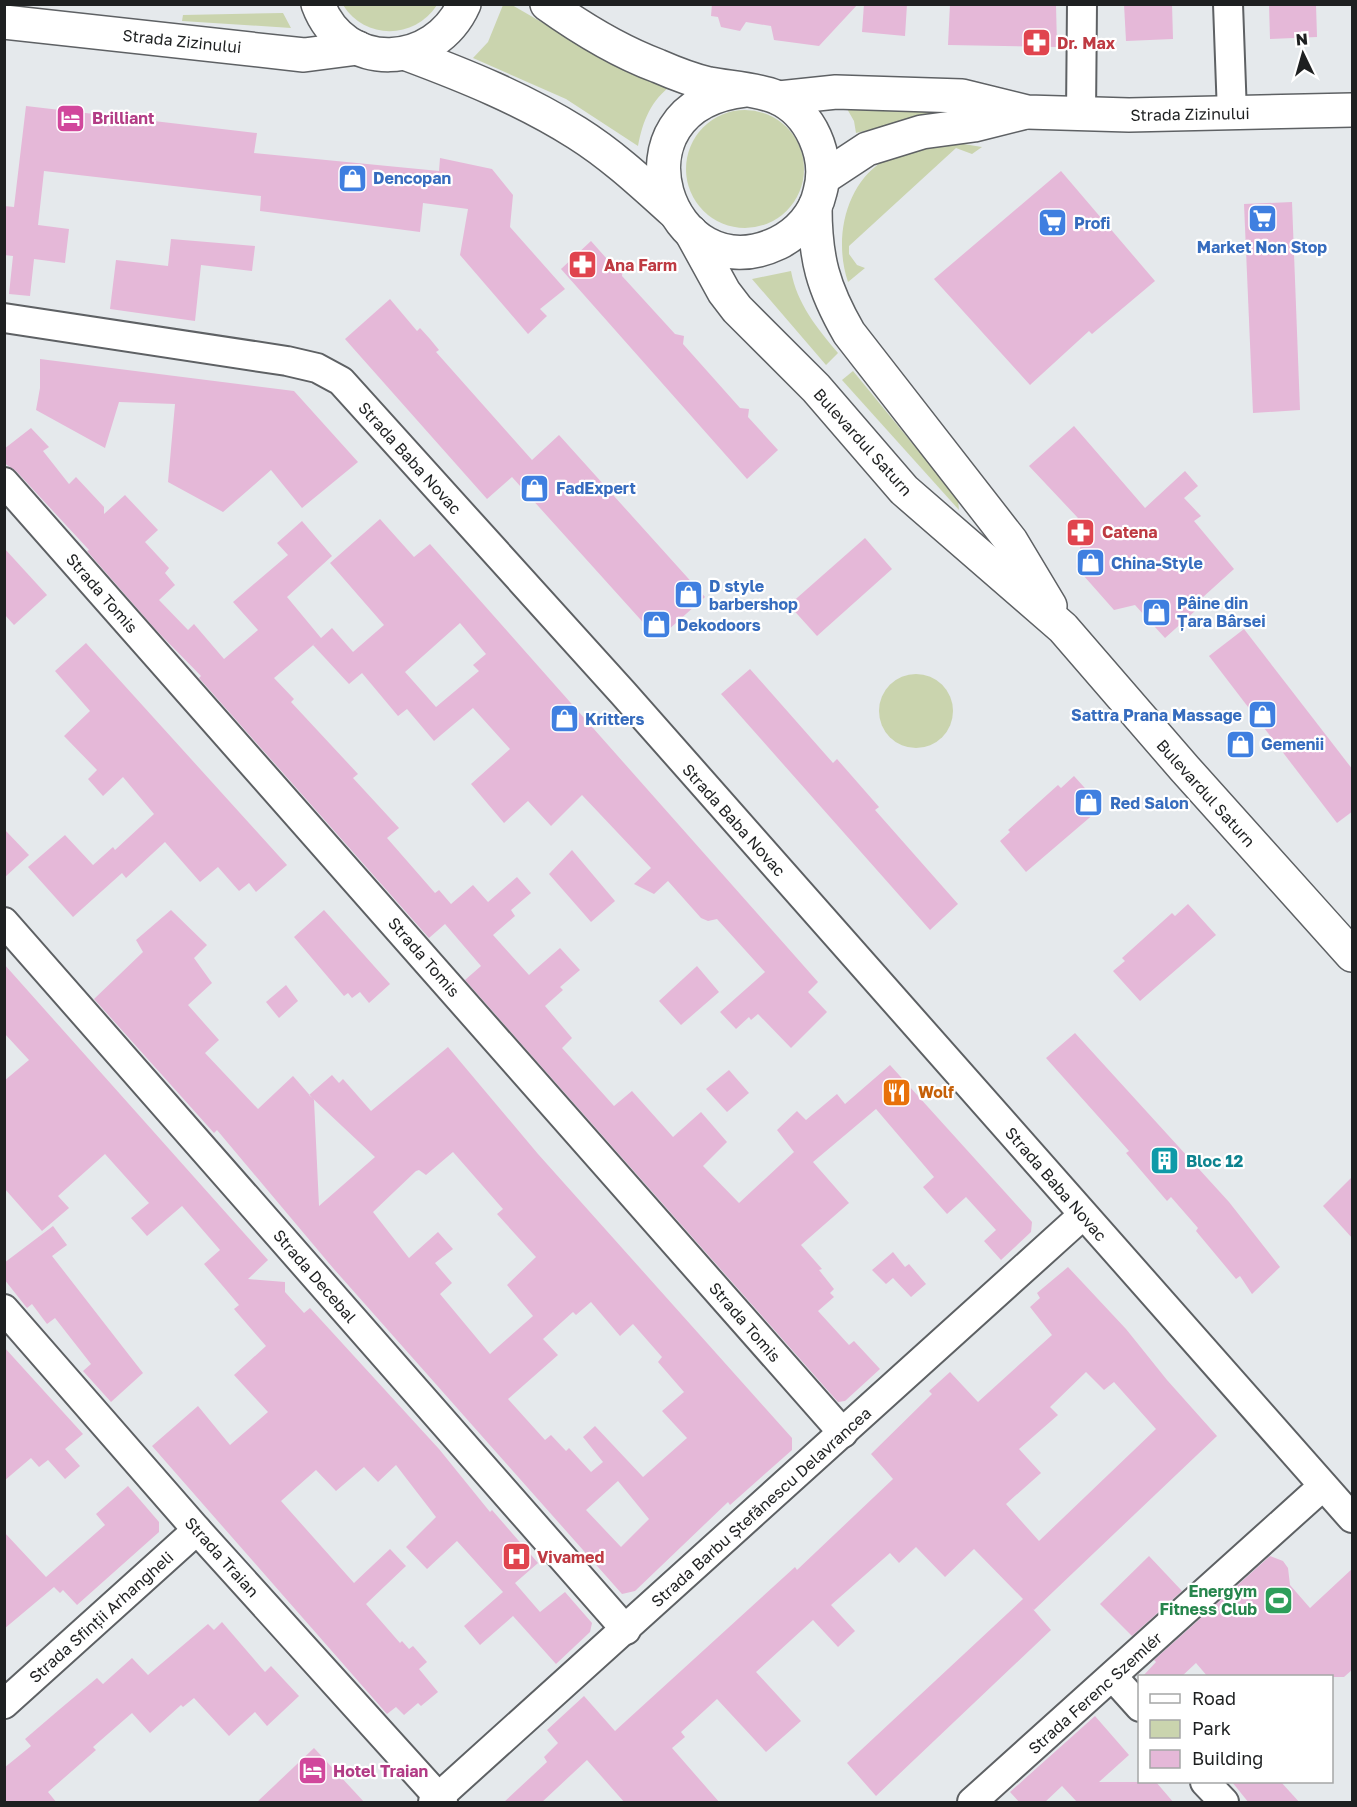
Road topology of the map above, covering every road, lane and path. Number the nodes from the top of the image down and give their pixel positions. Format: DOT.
graph roads {
  1 [pos="318,4"];
  2 [pos="464,4"];
  3 [pos="547,4"];
  4 [pos="1082,4"];
  5 [pos="1228,4"];
  6 [pos="4,22"];
  7 [pos="358,48"];
  8 [pos="407,54"];
  9 [pos="745,90"];
  10 [pos="779,98"];
  11 [pos="1353,110"];
  12 [pos="1027,112"];
  13 [pos="1081,114"];
  14 [pos="1232,114"];
  15 [pos="819,192"];
  16 [pos="682,221"];
  17 [pos="4,318"];
  18 [pos="4,482"];
  19 [pos="1063,628"];
  20 [pos="4,922"];
  21 [pos="1353,955"];
  22 [pos="1083,1215"];
  23 [pos="6,1315"];
  24 [pos="843,1434"];
  25 [pos="1323,1486"];
  26 [pos="1353,1518"];
  27 [pos="197,1530"];
  28 [pos="626,1630"];
  29 [pos="1113,1677"];
  30 [pos="4,1704"];
  31 [pos="1138,1705"];
  32 [pos="1206,1783"];
  33 [pos="438,1801"];
  34 [pos="972,1803"];
  35 [pos="1224,1803"];
  1 -- 7 [label="main road"];
  2 -- 8 [label="main road"];
  3 -- 9 [label="main road"];
  4 -- 13 [label="street"];
  5 -- 14 [label="street"];
  6 -- 7 [label="main road, Strada Zizinului"];
  7 -- 8 [label="main road"];
  8 -- 16 [label="main road"];
  9 -- 10 [label="main road"];
  9 -- 16 [label="main road"];
  10 -- 12 [label="main road, Strada Zizinului"];
  10 -- 15 [label="main road"];
  11 -- 14 [label="main road, Strada Zizinului"];
  12 -- 13 [label="main road, Strada Zizinului"];
  12 -- 15 [label="main road, Strada Zizinului"];
  13 -- 14 [label="main road, Strada Zizinului"];
  15 -- 16 [label="main road"];
  15 -- 19 [label="main road, Bulevardul Saturn"];
  16 -- 19 [label="main road, Bulevardul Saturn"];
  17 -- 22 [label="street, Strada Baba Novac"];
  18 -- 24 [label="street, Strada Tomis"];
  19 -- 21 [label="main road, Bulevardul Saturn"];
  20 -- 28 [label="street, Strada Decebal"];
  22 -- 24 [label="street, Strada Barbu Ștefănescu Delavrancea"];
  22 -- 25 [label="street, Strada Baba Novac"];
  23 -- 27 [label="street, Strada Traian"];
  24 -- 28 [label="street, Strada Barbu Ștefănescu Delavrancea"];
  25 -- 26 [label="street, Strada Baba Novac"];
  25 -- 29 [label="street, Strada Ferenc Szemlér"];
  27 -- 30 [label="street, Strada Sfinții Arhangheli"];
  27 -- 33 [label="street, Strada Traian"];
  28 -- 33 [label="street, Strada Barbu Ștefănescu Delavrancea"];
  29 -- 31 [label="street"];
  29 -- 34 [label="street, Strada Ferenc Szemlér"];
  32 -- 35 [label="street"];
}
